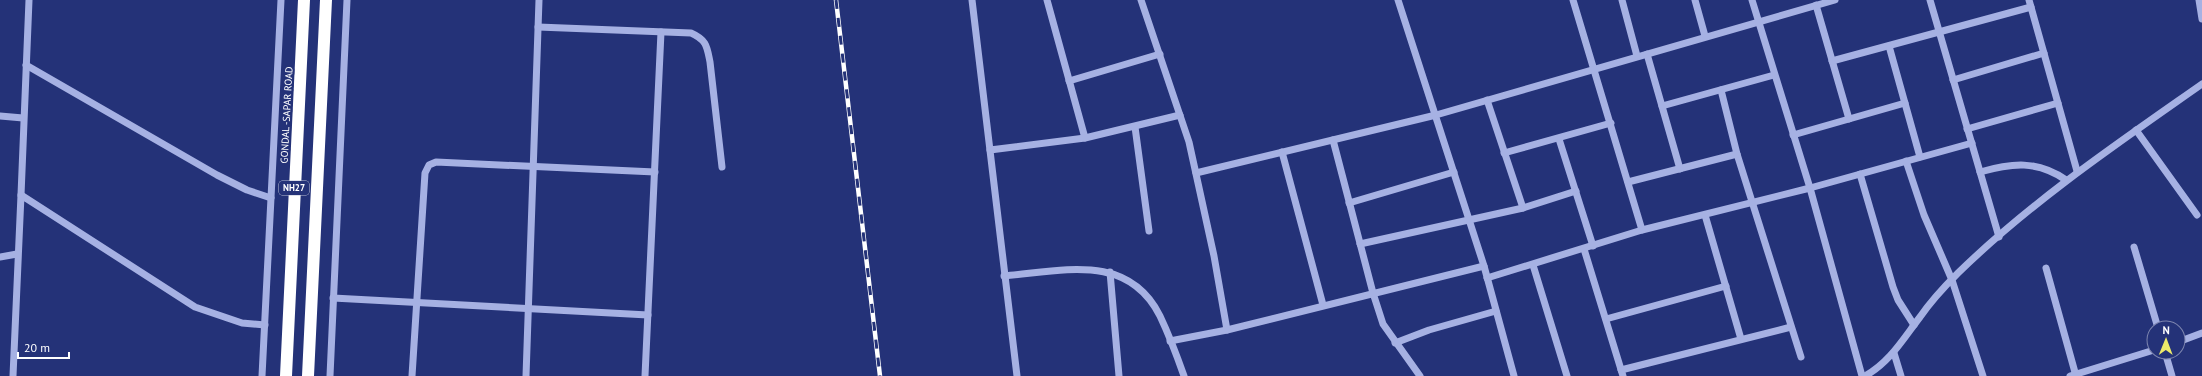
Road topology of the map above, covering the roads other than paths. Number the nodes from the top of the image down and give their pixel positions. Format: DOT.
graph roads {
  1 [pos="29,0"];
  2 [pos="281,0"];
  3 [pos="304,0"];
  4 [pos="326,0"];
  5 [pos="347,0"];
  6 [pos="539,0"];
  7 [pos="972,0"];
  8 [pos="1047,0"];
  9 [pos="1141,0"];
  10 [pos="1398,0"];
  11 [pos="1573,0"];
  12 [pos="1622,0"];
  13 [pos="1695,0"];
  14 [pos="1752,0"];
  15 [pos="1835,0"];
  16 [pos="1930,0"];
  17 [pos="2199,0"];
  18 [pos="2030,4"];
  19 [pos="1816,5"];
  20 [pos="2202,18"];
  21 [pos="1757,21"];
  22 [pos="538,27"];
  23 [pos="661,32"];
  24 [pos="1940,32"];
  25 [pos="1705,36"];
  26 [pos="1889,46"];
  27 [pos="2044,53"];
  28 [pos="1160,54"];
  29 [pos="1647,54"];
  30 [pos="1637,56"];
  31 [pos="1832,61"];
  32 [pos="26,65"];
  33 [pos="1595,69"];
  34 [pos="1774,75"];
  35 [pos="1953,80"];
  36 [pos="1069,81"];
  37 [pos="2202,84"];
  38 [pos="1721,90"];
  39 [pos="1487,100"];
  40 [pos="1905,102"];
  41 [pos="2058,103"];
  42 [pos="1662,106"];
  43 [pos="1180,115"];
  44 [pos="1436,115"];
  45 [pos="0,116"];
  46 [pos="24,118"];
  47 [pos="1849,119"];
  48 [pos="1611,123"];
  49 [pos="1135,127"];
  50 [pos="1967,129"];
  51 [pos="2136,130"];
  52 [pos="1793,135"];
  53 [pos="1085,138"];
  54 [pos="1559,138"];
  55 [pos="1333,140"];
  56 [pos="1972,143"];
  57 [pos="990,150"];
  58 [pos="1282,152"];
  59 [pos="1504,153"];
  60 [pos="1737,154"];
  61 [pos="1920,157"];
  62 [pos="1906,161"];
  63 [pos="533,166"];
  64 [pos="722,167"];
  65 [pos="1680,169"];
  66 [pos="2077,171"];
  67 [pos="655,172"];
  68 [pos="1454,172"];
  69 [pos="1980,172"];
  70 [pos="1196,173"];
  71 [pos="1860,174"];
  72 [pos="2066,180"];
  73 [pos="1628,182"];
  74 [pos="1810,188"];
  75 [pos="1576,191"];
  76 [pos="21,195"];
  77 [pos="271,198"];
  78 [pos="1350,203"];
  79 [pos="1752,204"];
  80 [pos="1523,208"];
  81 [pos="1705,215"];
  82 [pos="2197,215"];
  83 [pos="1469,220"];
  84 [pos="1642,230"];
  85 [pos="1149,231"];
  86 [pos="1998,237"];
  87 [pos="1360,244"];
  88 [pos="1593,246"];
  89 [pos="2134,247"];
  90 [pos="1584,249"];
  91 [pos="18,254"];
  92 [pos="0,257"];
  93 [pos="1533,265"];
  94 [pos="1484,266"];
  95 [pos="2046,268"];
  96 [pos="1110,272"];
  97 [pos="1004,276"];
  98 [pos="1487,278"];
  99 [pos="1952,280"];
  100 [pos="1726,286"];
  101 [pos="1373,293"];
  102 [pos="333,298"];
  103 [pos="417,303"];
  104 [pos="1323,305"];
  105 [pos="528,309"];
  106 [pos="1496,311"];
  107 [pos="648,315"];
  108 [pos="1606,319"];
  109 [pos="2156,320"];
  110 [pos="1914,324"];
  111 [pos="265,325"];
  112 [pos="1792,327"];
  113 [pos="1227,330"];
  114 [pos="2202,332"];
  115 [pos="1741,339"];
  116 [pos="2186,339"];
  117 [pos="1170,341"];
  118 [pos="1395,344"];
  119 [pos="2146,352"];
  120 [pos="1894,353"];
  121 [pos="1801,357"];
  122 [pos="2167,360"];
  123 [pos="1622,373"];
  124 [pos="2074,375"];
  125 [pos="13,376"];
  126 [pos="262,376"];
  127 [pos="286,376"];
  128 [pos="308,376"];
  129 [pos="330,376"];
  130 [pos="412,376"];
  131 [pos="526,376"];
  132 [pos="645,376"];
  133 [pos="1017,376"];
  134 [pos="1119,376"];
  135 [pos="1184,376"];
  136 [pos="1420,376"];
  137 [pos="1514,376"];
  138 [pos="1567,376"];
  139 [pos="1862,376"];
  140 [pos="1865,376"];
  141 [pos="1901,376"];
  142 [pos="1983,376"];
  143 [pos="2172,376"];
  1 -- 32 [label="street"];
  2 -- 77 [label="street"];
  3 -- 127 [label="highway, GONDAL -SAPAR ROAD / NH27"];
  4 -- 128 [label="highway, NH27"];
  5 -- 102 [label="street"];
  6 -- 22 [label="street"];
  7 -- 57 [label="street"];
  8 -- 36 [label="street"];
  9 -- 28 [label="street"];
  10 -- 44 [label="street"];
  11 -- 33 [label="street"];
  12 -- 30 [label="street"];
  13 -- 25 [label="street"];
  14 -- 21 [label="street"];
  15 -- 19 [label="street"];
  16 -- 24 [label="street"];
  17 -- 20 [label="street"];
  18 -- 24 [label="street"];
  18 -- 27 [label="street"];
  19 -- 21 [label="street"];
  19 -- 31 [label="street"];
  21 -- 25 [label="street"];
  21 -- 34 [label="street"];
  22 -- 23 [label="street"];
  22 -- 63 [label="street"];
  23 -- 64 [label="street"];
  23 -- 67 [label="street"];
  24 -- 26 [label="street"];
  24 -- 35 [label="street"];
  25 -- 29 [label="street"];
  26 -- 31 [label="street"];
  26 -- 40 [label="street"];
  27 -- 35 [label="street"];
  27 -- 41 [label="street"];
  28 -- 36 [label="street"];
  28 -- 43 [label="street"];
  29 -- 30 [label="street"];
  29 -- 42 [label="street"];
  30 -- 33 [label="street"];
  31 -- 47 [label="street"];
  32 -- 46 [label="street"];
  32 -- 77 [label="street"];
  33 -- 39 [label="street"];
  33 -- 48 [label="street"];
  34 -- 38 [label="street"];
  34 -- 52 [label="street"];
  35 -- 50 [label="street"];
  36 -- 53 [label="street"];
  37 -- 51 [label="street"];
  38 -- 42 [label="street"];
  38 -- 60 [label="street"];
  39 -- 44 [label="street"];
  39 -- 59 [label="street"];
  40 -- 47 [label="street"];
  40 -- 61 [label="street"];
  41 -- 50 [label="street"];
  41 -- 66 [label="street"];
  42 -- 65 [label="street"];
  43 -- 49 [label="street"];
  43 -- 70 [label="street"];
  44 -- 55 [label="street"];
  44 -- 68 [label="street"];
  45 -- 46 [label="street"];
  46 -- 76 [label="street"];
  47 -- 52 [label="street"];
  48 -- 54 [label="street"];
  48 -- 73 [label="street"];
  49 -- 53 [label="street"];
  49 -- 85 [label="street"];
  50 -- 56 [label="street"];
  51 -- 66 [label="street"];
  51 -- 82 [label="street"];
  52 -- 74 [label="street"];
  53 -- 57 [label="street"];
  54 -- 59 [label="street"];
  54 -- 75 [label="street"];
  55 -- 58 [label="street"];
  55 -- 78 [label="street"];
  56 -- 61 [label="street"];
  56 -- 69 [label="street"];
  57 -- 97 [label="street"];
  58 -- 70 [label="street"];
  58 -- 104 [label="street"];
  59 -- 80 [label="street"];
  60 -- 65 [label="street"];
  60 -- 79 [label="street"];
  61 -- 62 [label="street"];
  62 -- 71 [label="street"];
  62 -- 99 [label="street"];
  63 -- 67 [label="street"];
  63 -- 103 [label="street"];
  63 -- 105 [label="street"];
  65 -- 73 [label="street"];
  66 -- 72 [label="street"];
  67 -- 107 [label="street"];
  68 -- 78 [label="street"];
  68 -- 83 [label="street"];
  69 -- 72 [label="street"];
  69 -- 86 [label="street"];
  70 -- 113 [label="street"];
  71 -- 74 [label="street"];
  71 -- 110 [label="street"];
  72 -- 86 [label="street"];
  73 -- 84 [label="street"];
  74 -- 79 [label="street"];
  74 -- 139 [label="street"];
  75 -- 80 [label="street"];
  75 -- 88 [label="street"];
  76 -- 91 [label="street"];
  76 -- 111 [label="street"];
  77 -- 111 [label="street"];
  78 -- 87 [label="street"];
  79 -- 81 [label="street"];
  79 -- 112 [label="street"];
  80 -- 83 [label="street"];
  81 -- 84 [label="street"];
  81 -- 100 [label="street"];
  83 -- 87 [label="street"];
  83 -- 94 [label="street"];
  84 -- 88 [label="street"];
  86 -- 99 [label="street"];
  87 -- 101 [label="street"];
  88 -- 90 [label="street"];
  89 -- 109 [label="street"];
  90 -- 93 [label="street"];
  90 -- 108 [label="street"];
  91 -- 92 [label="street"];
  91 -- 125 [label="street"];
  93 -- 98 [label="street"];
  93 -- 138 [label="street"];
  94 -- 98 [label="street"];
  94 -- 101 [label="street"];
  95 -- 124 [label="street"];
  96 -- 97 [label="street"];
  96 -- 117 [label="street"];
  96 -- 134 [label="street"];
  97 -- 133 [label="street"];
  98 -- 106 [label="street"];
  99 -- 110 [label="street"];
  99 -- 142 [label="street"];
  100 -- 108 [label="street"];
  100 -- 115 [label="street"];
  101 -- 104 [label="street"];
  101 -- 118 [label="street"];
  102 -- 103 [label="street"];
  102 -- 129 [label="street"];
  103 -- 105 [label="street"];
  103 -- 130 [label="street"];
  104 -- 113 [label="street"];
  105 -- 107 [label="street"];
  105 -- 131 [label="street"];
  106 -- 118 [label="street"];
  106 -- 137 [label="street"];
  107 -- 132 [label="street"];
  108 -- 123 [label="street"];
  110 -- 120 [label="street"];
  111 -- 126 [label="street"];
  112 -- 115 [label="street"];
  112 -- 121 [label="street"];
  113 -- 117 [label="street"];
  114 -- 116 [label="street"];
  115 -- 123 [label="street"];
  117 -- 135 [label="street"];
  118 -- 136 [label="street"];
  119 -- 124 [label="street"];
  120 -- 140 [label="street"];
  120 -- 141 [label="street"];
  122 -- 143 [label="street"];
}
